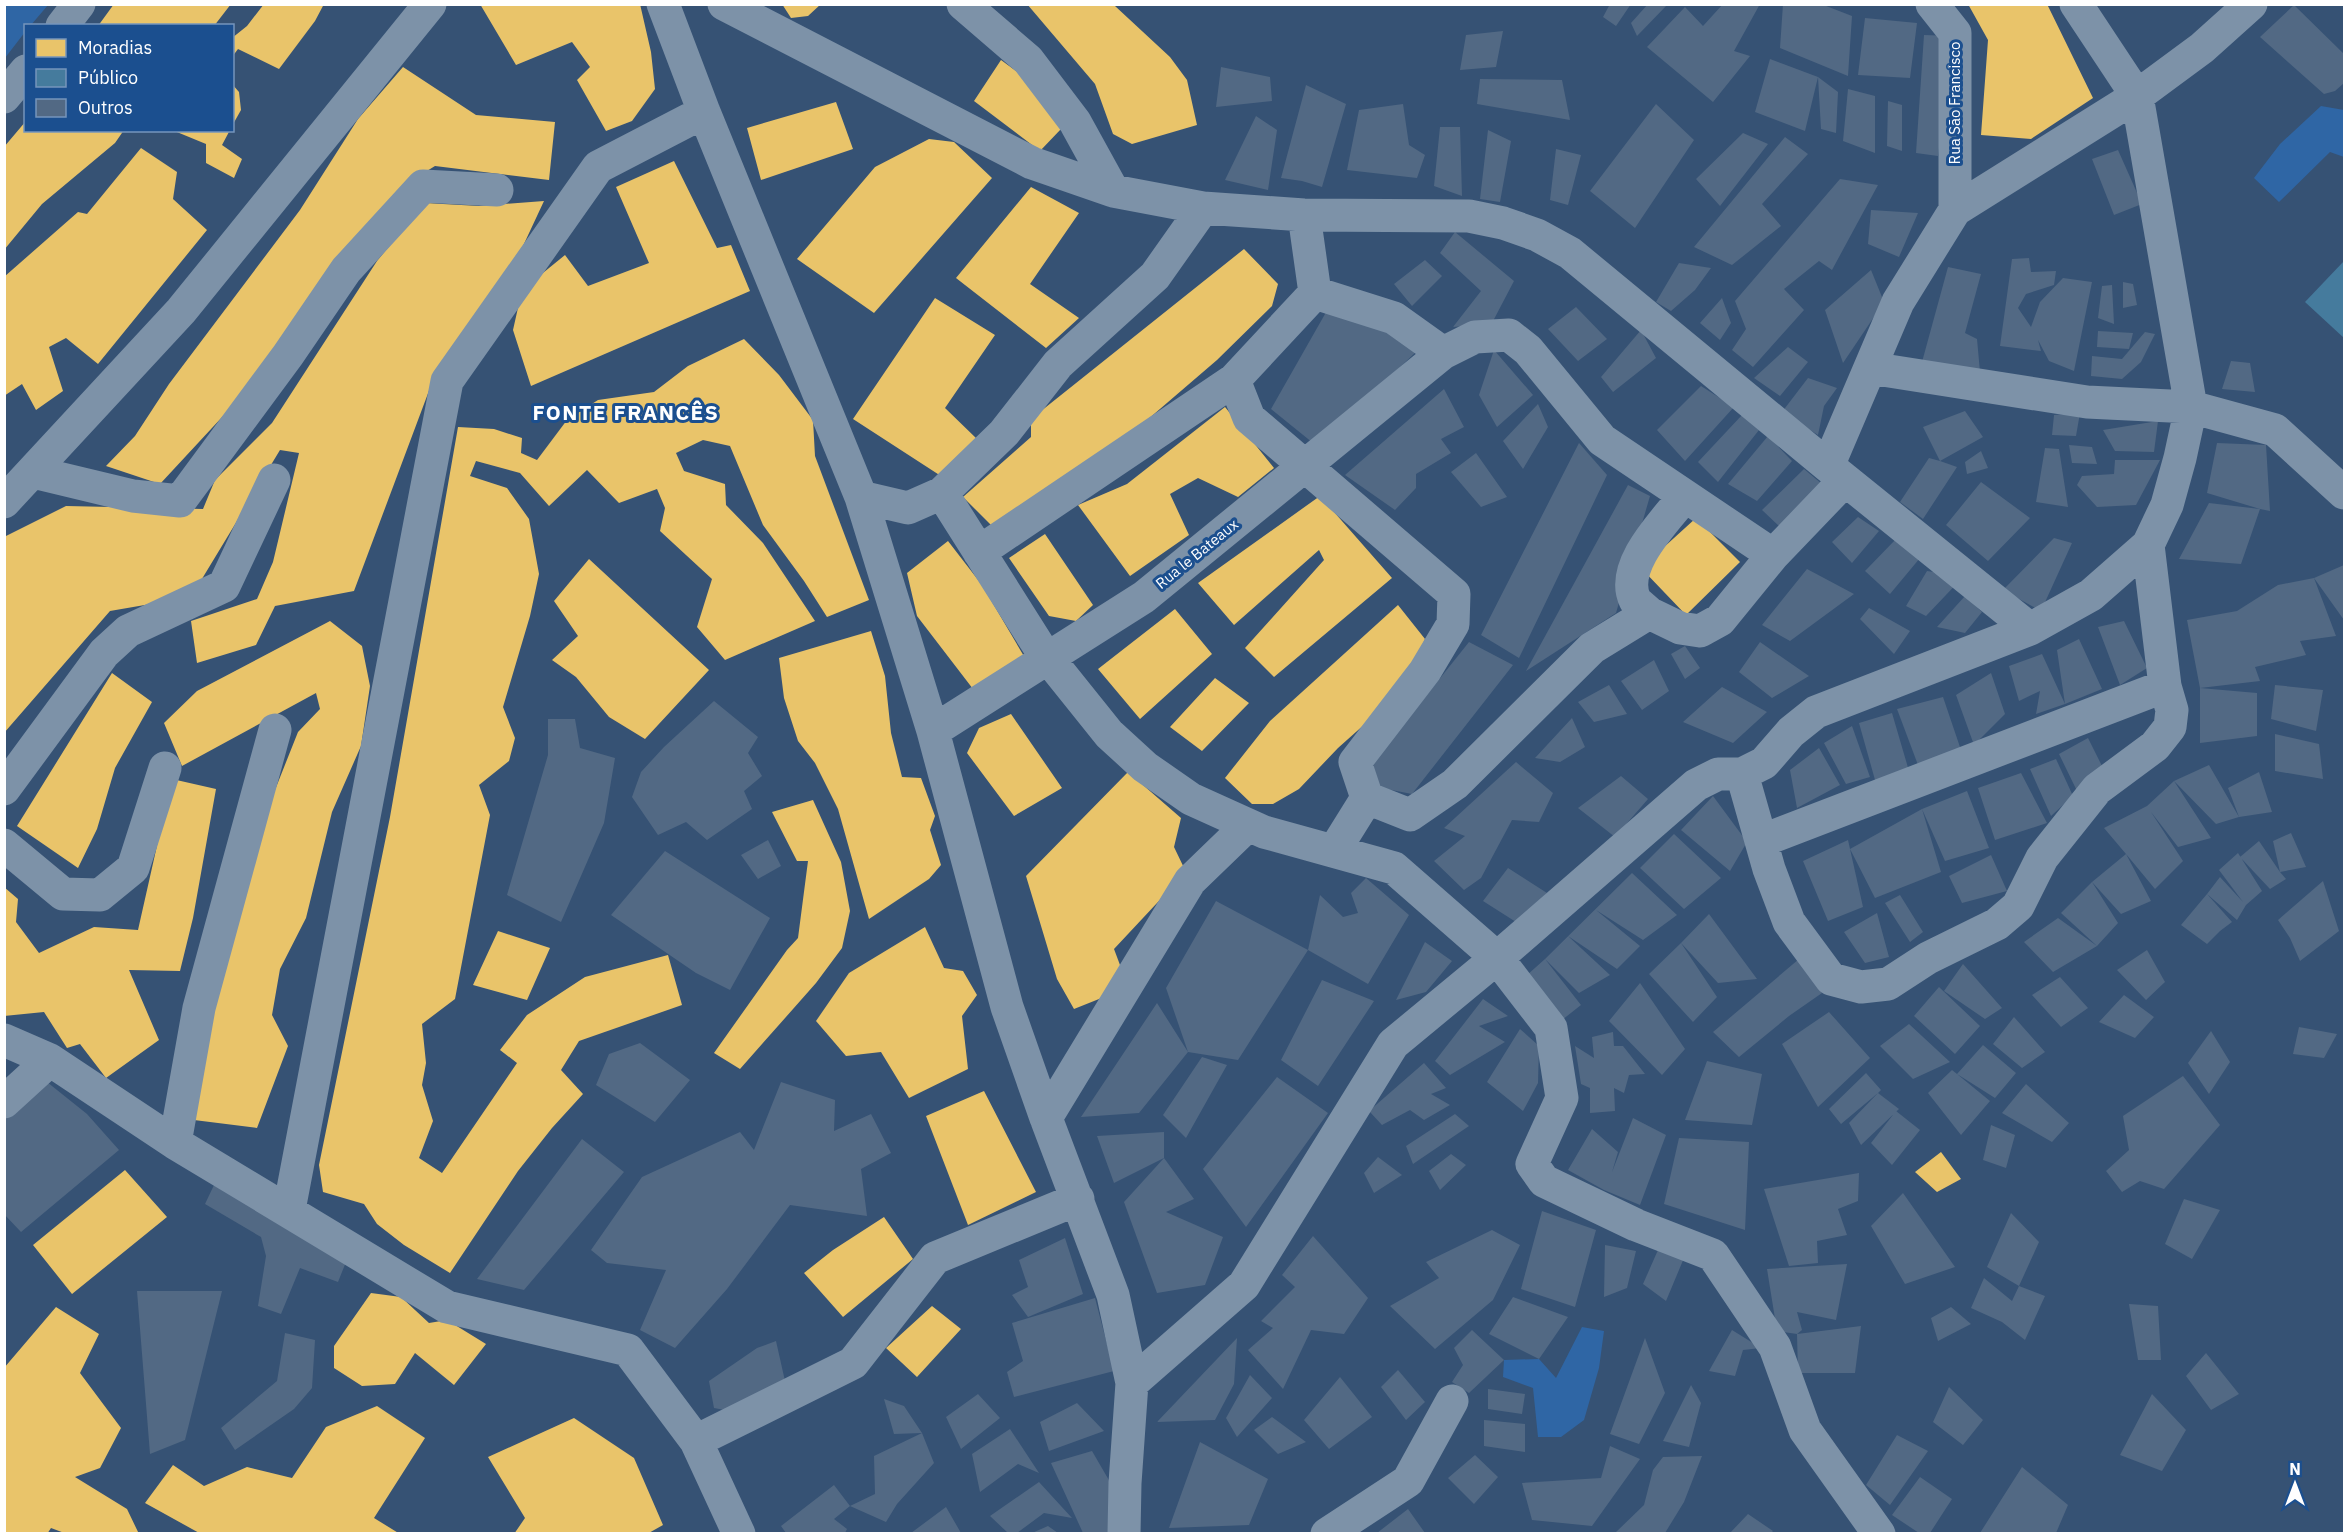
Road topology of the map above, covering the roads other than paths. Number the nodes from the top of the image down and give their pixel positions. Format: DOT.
graph roads {
  1 [pos="79,4"];
  2 [pos="430,4"];
  3 [pos="663,4"];
  4 [pos="724,4"];
  5 [pos="963,4"];
  6 [pos="1932,4"];
  7 [pos="2076,4"];
  8 [pos="2252,4"];
  9 [pos="64,24"];
  10 [pos="24,73"];
  11 [pos="2137,96"];
  12 [pos="4,98"];
  13 [pos="704,112"];
  14 [pos="497,190"];
  15 [pos="1113,191"];
  16 [pos="1203,208"];
  17 [pos="1955,210"];
  18 [pos="1304,215"];
  19 [pos="1315,293"];
  20 [pos="1443,353"];
  21 [pos="1870,368"];
  22 [pos="1234,380"];
  23 [pos="2190,407"];
  24 [pos="1305,465"];
  25 [pos="33,472"];
  26 [pos="1836,473"];
  27 [pos="274,480"];
  28 [pos="942,493"];
  29 [pos="2344,493"];
  30 [pos="861,497"];
  31 [pos="1684,497"];
  32 [pos="4,502"];
  33 [pos="2148,544"];
  34 [pos="979,552"];
  35 [pos="1773,555"];
  36 [pos="1649,613"];
  37 [pos="2030,629"];
  38 [pos="1048,658"];
  39 [pos="2165,686"];
  40 [pos="274,730"];
  41 [pos="933,731"];
  42 [pos="165,768"];
  43 [pos="1742,774"];
  44 [pos="4,789"];
  45 [pos="1367,798"];
  46 [pos="1248,825"];
  47 [pos="1761,841"];
  48 [pos="4,845"];
  49 [pos="1334,851"];
  50 [pos="1497,958"];
  51 [pos="4,1040"];
  52 [pos="50,1059"];
  53 [pos="4,1102"];
  54 [pos="1046,1118"];
  55 [pos="175,1143"];
  56 [pos="1078,1199"];
  57 [pos="289,1210"];
  58 [pos="1132,1383"];
  59 [pos="1452,1401"];
  60 [pos="696,1441"];
  61 [pos="739,1533"];
  62 [pos="1124,1533"];
  63 [pos="1327,1533"];
  64 [pos="1880,1533"];
  1 -- 9 [label="street"];
  2 -- 25 [label="street"];
  3 -- 13 [label="street"];
  4 -- 15 [label="street"];
  5 -- 15 [label="street"];
  6 -- 17 [label="street, Rua São Francisco"];
  7 -- 11 [label="street"];
  8 -- 11 [label="street"];
  10 -- 12 [label="street"];
  11 -- 17 [label="street"];
  11 -- 23 [label="street"];
  13 -- 30 [label="street"];
  13 -- 57 [label="street"];
  14 -- 25 [label="street"];
  15 -- 16 [label="street"];
  16 -- 18 [label="street"];
  16 -- 28 [label="street"];
  17 -- 21 [label="street"];
  18 -- 19 [label="street"];
  18 -- 26 [label="street"];
  19 -- 20 [label="street"];
  19 -- 22 [label="street"];
  20 -- 24 [label="street, Rua le Bateaux"];
  20 -- 31 [label="street, Rua le Bateaux"];
  21 -- 23 [label="street"];
  21 -- 26 [label="street"];
  22 -- 24 [label="street"];
  22 -- 34 [label="street"];
  23 -- 29 [label="street"];
  23 -- 33 [label="street"];
  24 -- 38 [label="street, Rua le Bateaux"];
  24 -- 45 [label="street"];
  25 -- 32 [label="street"];
  26 -- 35 [label="street"];
  26 -- 37 [label="street"];
  27 -- 44 [label="street"];
  28 -- 30 [label="street"];
  28 -- 34 [label="street"];
  30 -- 41 [label="street"];
  31 -- 35 [label="street"];
  31 -- 36 [label="street"];
  33 -- 37 [label="street"];
  33 -- 39 [label="street"];
  34 -- 38 [label="street"];
  35 -- 36 [label="street"];
  36 -- 45 [label="street"];
  37 -- 43 [label="street"];
  38 -- 41 [label="street, Rua le Bateaux"];
  38 -- 46 [label="street"];
  39 -- 47 [label="street"];
  39 -- 47 [label="street"];
  40 -- 55 [label="street"];
  41 -- 54 [label="street"];
  42 -- 48 [label="street"];
  43 -- 47 [label="street"];
  43 -- 50 [label="street"];
  45 -- 49 [label="street"];
  46 -- 49 [label="street"];
  46 -- 54 [label="street"];
  49 -- 50 [label="street"];
  50 -- 58 [label="street"];
  50 -- 64 [label="street"];
  51 -- 52 [label="street"];
  52 -- 53 [label="street"];
  52 -- 55 [label="street"];
  54 -- 56 [label="street"];
  55 -- 57 [label="street"];
  56 -- 58 [label="street"];
  56 -- 60 [label="street"];
  57 -- 60 [label="street"];
  58 -- 62 [label="street"];
  59 -- 63 [label="street"];
  60 -- 61 [label="street"];
}
